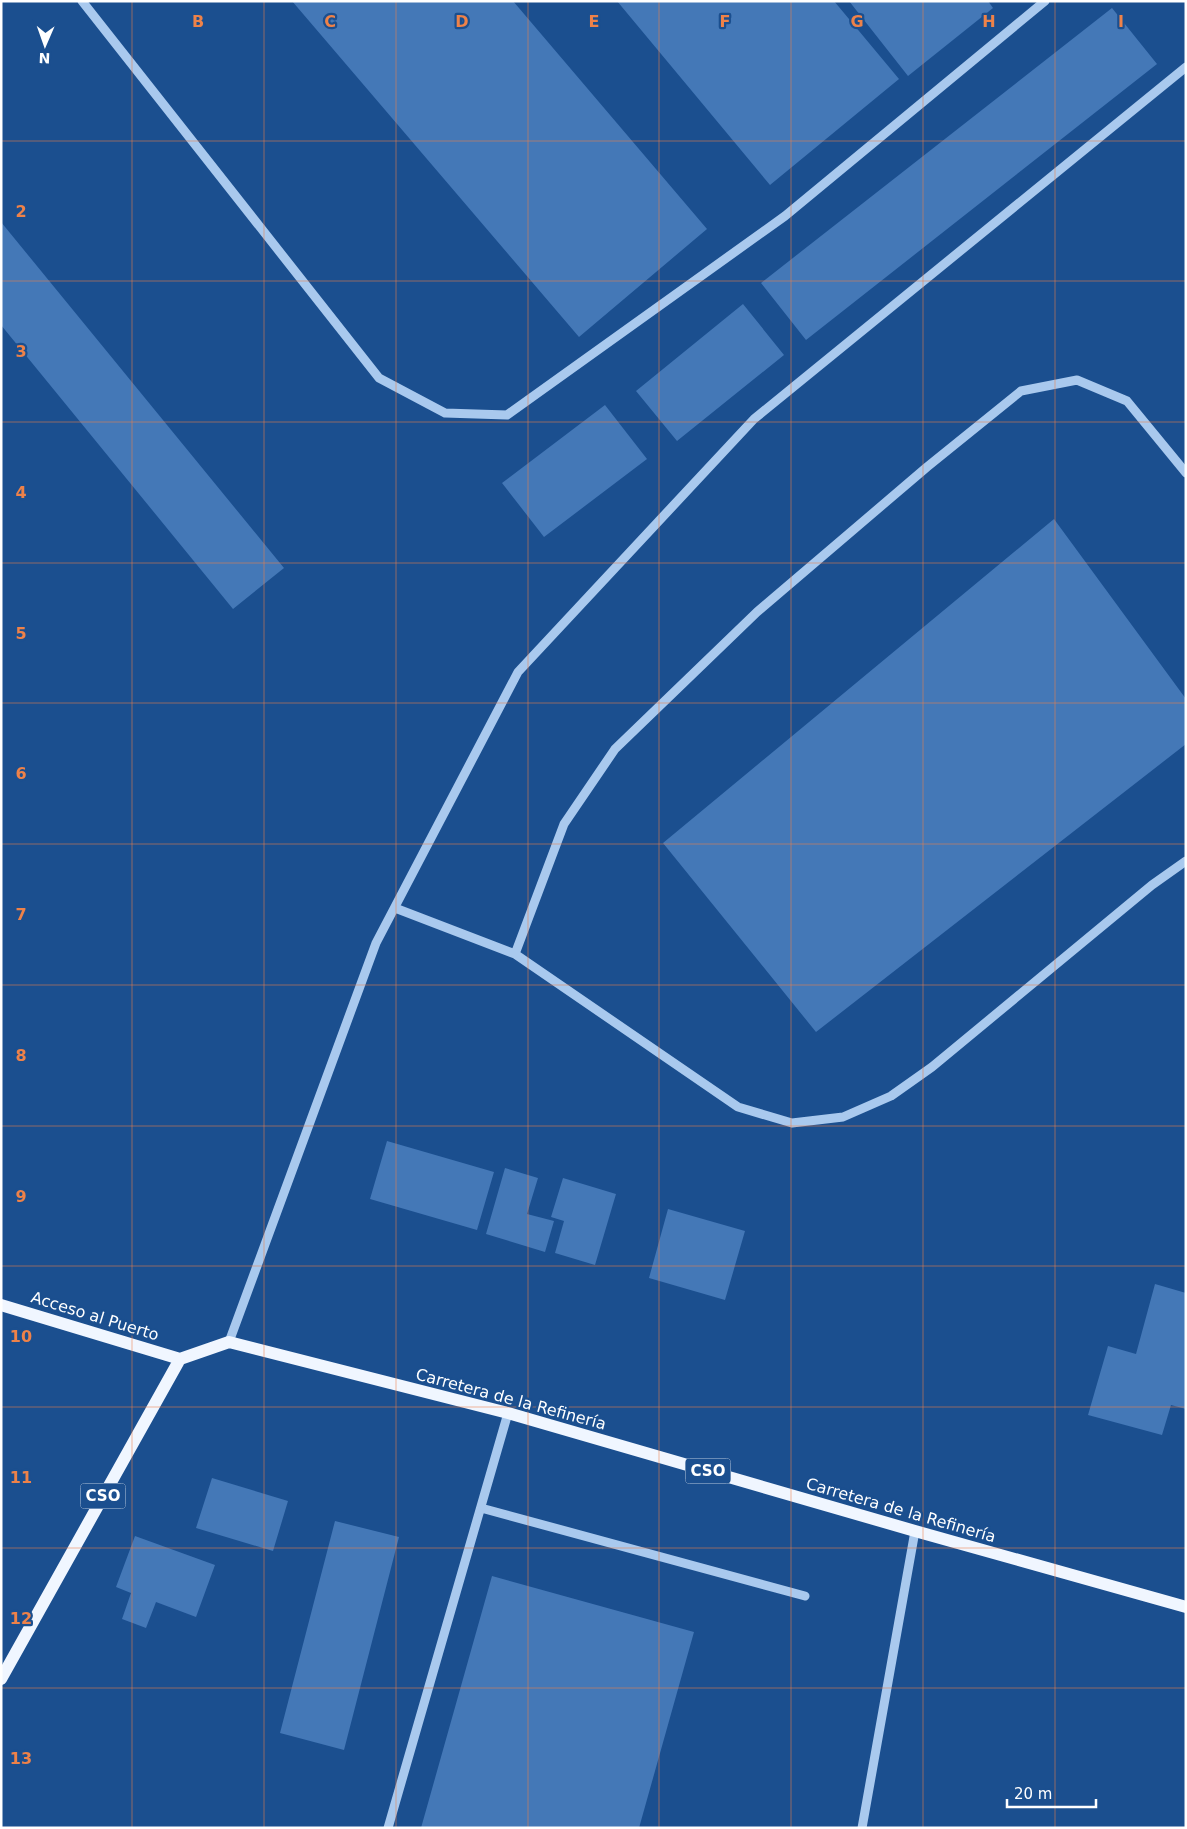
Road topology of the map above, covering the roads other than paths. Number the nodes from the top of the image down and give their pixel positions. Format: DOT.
graph roads {
  1 [pos="82,1"];
  2 [pos="1045,1"];
  3 [pos="1186,67"];
  4 [pos="1186,473"];
  5 [pos="1186,861"];
  6 [pos="395,908"];
  7 [pos="515,954"];
  8 [pos="1,1305"];
  9 [pos="230,1342"];
  10 [pos="180,1359"];
  11 [pos="508,1413"];
  12 [pos="481,1508"];
  13 [pos="915,1531"];
  14 [pos="805,1596"];
  15 [pos="1186,1607"];
  16 [pos="1,1679"];
  17 [pos="388,1828"];
  18 [pos="862,1828"];
  1 -- 2 [label="street"];
  3 -- 6 [label="street"];
  4 -- 7 [label="street"];
  5 -- 7 [label="street"];
  6 -- 7 [label="street"];
  6 -- 9 [label="street"];
  8 -- 10 [label="main road, Acceso al Puerto"];
  9 -- 10 [label="main road"];
  9 -- 11 [label="main road, Carretera de la Refinería / CSO"];
  10 -- 16 [label="main road, CSO"];
  11 -- 12 [label="street"];
  11 -- 13 [label="main road, Carretera de la Refinería / CSO"];
  12 -- 14 [label="street"];
  12 -- 17 [label="street"];
  13 -- 15 [label="main road, Carretera de la Refinería / CSO"];
  13 -- 18 [label="street"];
}
